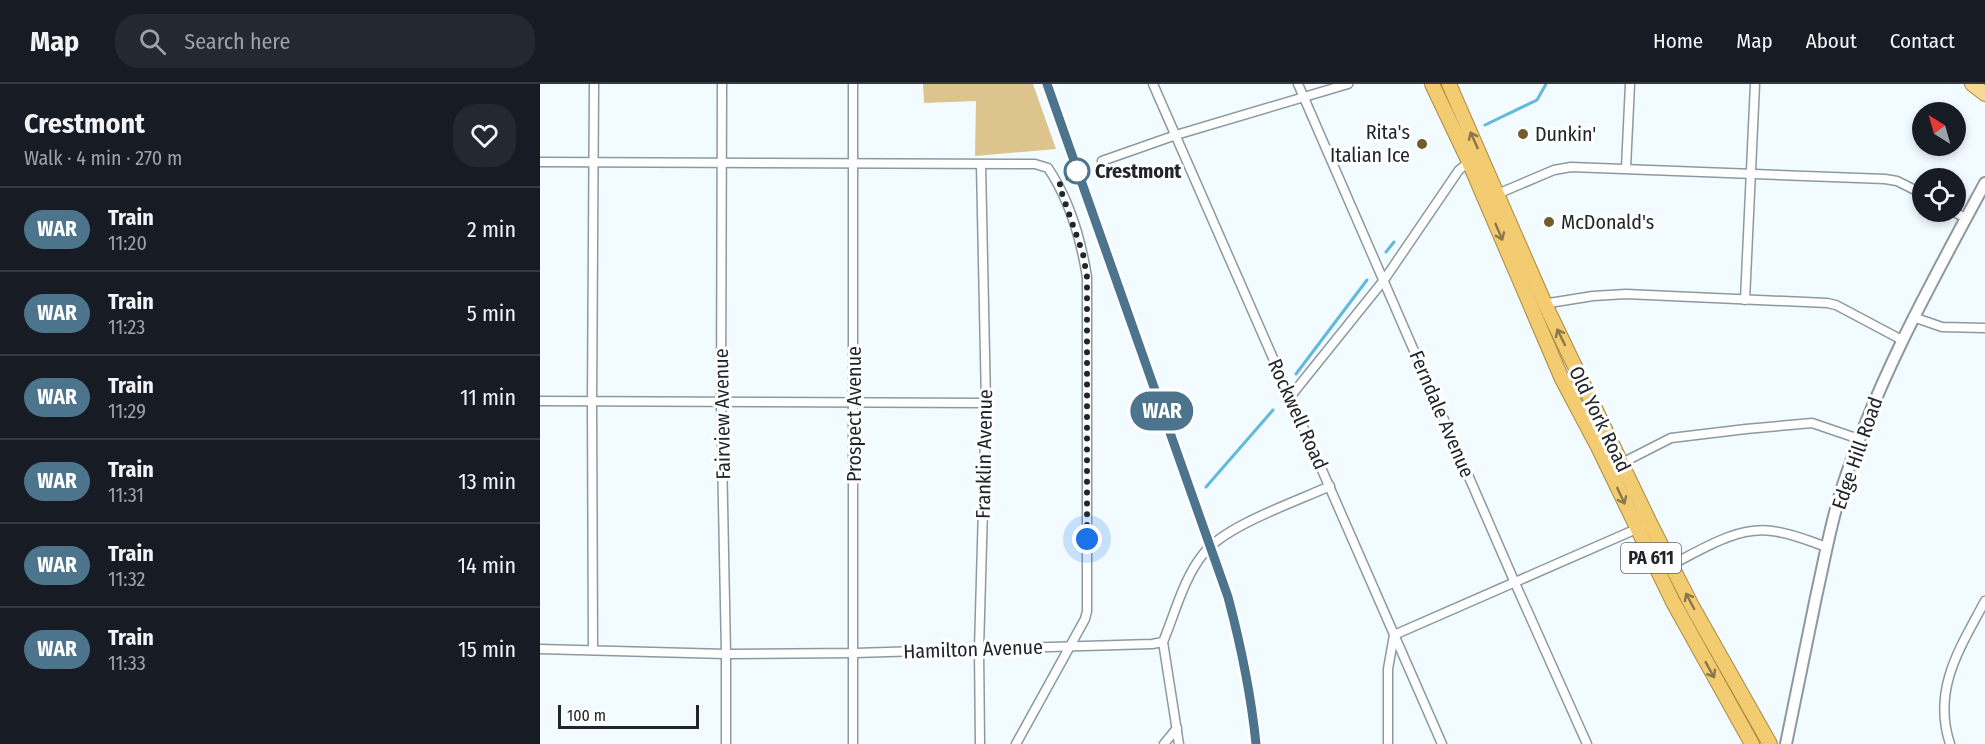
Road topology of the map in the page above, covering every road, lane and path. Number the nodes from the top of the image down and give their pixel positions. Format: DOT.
graph roads {
  1 [pos="594,84"];
  2 [pos="722,84"];
  3 [pos="853,84"];
  4 [pos="1153,84"];
  5 [pos="1298,84"];
  6 [pos="1348,84"];
  7 [pos="1432,84"];
  8 [pos="1449,84"];
  9 [pos="1630,84"];
  10 [pos="1755,84"];
  11 [pos="1972,84"];
  12 [pos="1985,94"];
  13 [pos="1305,98"];
  14 [pos="1176,135"];
  15 [pos="1102,161"];
  16 [pos="540,162"];
  17 [pos="721,162"];
  18 [pos="1469,162"];
  19 [pos="594,163"];
  20 [pos="852,164"];
  21 [pos="981,165"];
  22 [pos="1626,168"];
  23 [pos="1751,173"];
  24 [pos="1985,183"];
  25 [pos="1912,188"];
  26 [pos="1498,194"];
  27 [pos="1485,198"];
  28 [pos="1966,218"];
  29 [pos="1964,222"];
  30 [pos="1384,280"];
  31 [pos="1744,300"];
  32 [pos="1545,304"];
  33 [pos="1529,305"];
  34 [pos="1913,317"];
  35 [pos="1985,327"];
  36 [pos="1902,340"];
  37 [pos="1290,397"];
  38 [pos="540,401"];
  39 [pos="592,402"];
  40 [pos="721,403"];
  41 [pos="855,403"];
  42 [pos="986,403"];
  43 [pos="1859,439"];
  44 [pos="1622,463"];
  45 [pos="1609,469"];
  46 [pos="1330,486"];
  47 [pos="1650,523"];
  48 [pos="1637,529"];
  49 [pos="1827,547"];
  50 [pos="1671,565"];
  51 [pos="1515,583"];
  52 [pos="1985,601"];
  53 [pos="1394,635"];
  54 [pos="1163,642"];
  55 [pos="1069,646"];
  56 [pos="540,649"];
  57 [pos="593,649"];
  58 [pos="979,649"];
  59 [pos="855,653"];
  60 [pos="726,654"];
  61 [pos="1177,728"];
  62 [pos="726,744"];
  63 [pos="853,744"];
  64 [pos="980,744"];
  65 [pos="1016,744"];
  66 [pos="1164,744"];
  67 [pos="1179,744"];
  68 [pos="1388,744"];
  69 [pos="1442,744"];
  70 [pos="1587,744"];
  71 [pos="1752,744"];
  72 [pos="1770,744"];
  73 [pos="1786,744"];
  74 [pos="1950,744"];
  1 -- 19 [label="street"];
  2 -- 17 [label="street, Fairview Avenue"];
  3 -- 20 [label="street, Prospect Avenue"];
  4 -- 14 [label="street, Rockwell Road"];
  5 -- 13 [label="street, Ferndale Avenue"];
  6 -- 13 [label="street"];
  7 -- 18 [label="highway, Old York Road / PA 611"];
  26 -- 8 [label="highway, Old York Road / PA 611, one-way"];
  9 -- 22 [label="street"];
  10 -- 23 [label="street"];
  11 -- 12 [label="main road"];
  13 -- 14 [label="street"];
  13 -- 30 [label="street, Ferndale Avenue"];
  14 -- 15 [label="street"];
  14 -- 37 [label="street, Rockwell Road"];
  16 -- 19 [label="street"];
  17 -- 19 [label="street"];
  17 -- 20 [label="street"];
  17 -- 40 [label="street, Fairview Avenue"];
  18 -- 27 [label="highway, Old York Road / PA 611"];
  18 -- 30 [label="street"];
  19 -- 39 [label="street"];
  20 -- 21 [label="street"];
  20 -- 41 [label="street, Prospect Avenue"];
  21 -- 42 [label="street, Franklin Avenue"];
  21 -- 55 [label="street"];
  22 -- 23 [label="street"];
  22 -- 26 [label="street"];
  23 -- 25 [label="street"];
  23 -- 31 [label="street"];
  24 -- 28 [label="street, Edge Hill Road"];
  26 -- 27 [label="street"];
  26 -- 32 [label="highway, Old York Road / PA 611"];
  27 -- 33 [label="highway, Old York Road / PA 611, one-way"];
  29 -- 34 [label="street, Edge Hill Road"];
  30 -- 37 [label="street"];
  30 -- 51 [label="street, Ferndale Avenue"];
  31 -- 32 [label="street"];
  31 -- 36 [label="street"];
  32 -- 33 [label="street"];
  44 -- 32 [label="highway, Old York Road / PA 611, one-way"];
  33 -- 45 [label="highway, Old York Road / PA 611"];
  34 -- 35 [label="street"];
  34 -- 36 [label="street, Edge Hill Road"];
  36 -- 43 [label="street, Edge Hill Road"];
  37 -- 46 [label="street, Rockwell Road"];
  38 -- 39 [label="street"];
  39 -- 40 [label="street"];
  39 -- 57 [label="street"];
  40 -- 41 [label="street"];
  40 -- 60 [label="street, Fairview Avenue"];
  41 -- 42 [label="street"];
  41 -- 59 [label="street, Prospect Avenue"];
  42 -- 58 [label="street, Franklin Avenue"];
  43 -- 44 [label="street"];
  43 -- 49 [label="street, Edge Hill Road"];
  44 -- 45 [label="street"];
  44 -- 47 [label="highway, Old York Road / PA 611"];
  45 -- 48 [label="highway, Old York Road / PA 611, one-way"];
  46 -- 53 [label="street, Rockwell Road"];
  46 -- 54 [label="street"];
  47 -- 48 [label="street"];
  47 -- 50 [label="highway, Old York Road / PA 611"];
  48 -- 51 [label="street"];
  48 -- 71 [label="highway, Old York Road / PA 611, one-way"];
  49 -- 50 [label="street"];
  49 -- 73 [label="street, Edge Hill Road"];
  72 -- 50 [label="highway, Old York Road / PA 611, one-way"];
  51 -- 53 [label="street"];
  51 -- 70 [label="street, Ferndale Avenue"];
  52 -- 74 [label="street"];
  53 -- 68 [label="street"];
  53 -- 69 [label="street, Rockwell Road"];
  54 -- 55 [label="street, Hamilton Avenue"];
  54 -- 61 [label="street"];
  55 -- 58 [label="street, Hamilton Avenue"];
  55 -- 65 [label="street"];
  56 -- 57 [label="street, Hamilton Avenue"];
  57 -- 60 [label="street, Hamilton Avenue"];
  58 -- 59 [label="street, Hamilton Avenue"];
  58 -- 64 [label="street, Franklin Avenue"];
  59 -- 60 [label="street, Hamilton Avenue"];
  59 -- 63 [label="street, Prospect Avenue"];
  60 -- 62 [label="street, Fairview Avenue"];
  61 -- 66 [label="street"];
  61 -- 67 [label="street"];
}
